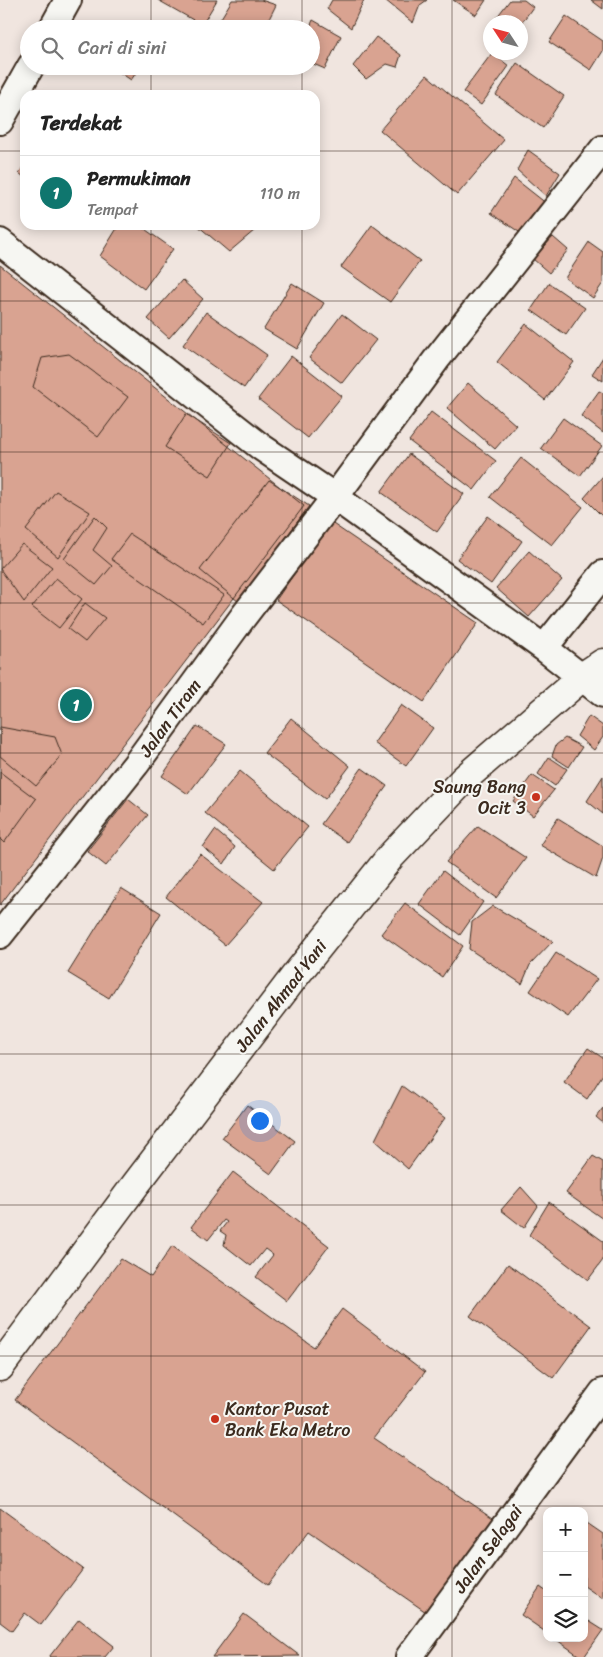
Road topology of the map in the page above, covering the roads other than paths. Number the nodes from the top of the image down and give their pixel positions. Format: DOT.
graph roads {
  1 [pos="68,0"];
  2 [pos="57,20"];
  3 [pos="25,75"];
  4 [pos="0,121"];
  5 [pos="603,149"];
  6 [pos="0,242"];
  7 [pos="335,497"];
  8 [pos="603,574"];
  9 [pos="544,648"];
  10 [pos="596,678"];
  11 [pos="0,935"];
  12 [pos="0,1367"];
  13 [pos="603,1392"];
  14 [pos="409,1657"];
  1 -- 2 [label="street"];
  3 -- 4 [label="street"];
  5 -- 7 [label="street, Jalan Tiram"];
  6 -- 7 [label="street"];
  7 -- 9 [label="street"];
  7 -- 11 [label="street, Jalan Tiram"];
  8 -- 9 [label="street"];
  9 -- 10 [label="street"];
  10 -- 12 [label="main road, Jalan Ahmad Yani"];
  13 -- 14 [label="street, Jalan Selagai"];
}
